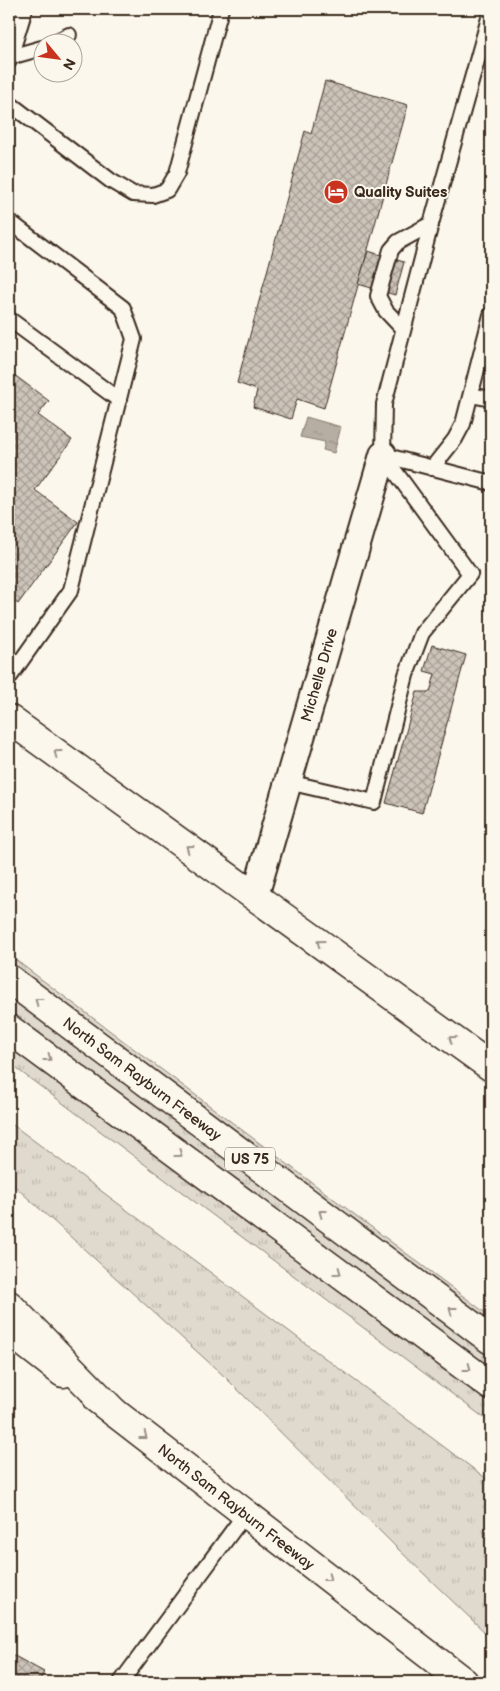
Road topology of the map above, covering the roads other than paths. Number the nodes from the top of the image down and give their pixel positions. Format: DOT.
graph roads {
  1 [pos="25,9"];
  2 [pos="221,9"];
  3 [pos="491,11"];
  4 [pos="32,51"];
  5 [pos="9,59"];
  6 [pos="9,103"];
  7 [pos="9,221"];
  8 [pos="431,224"];
  9 [pos="491,315"];
  10 [pos="9,319"];
  11 [pos="403,330"];
  12 [pos="489,333"];
  13 [pos="472,395"];
  14 [pos="119,400"];
  15 [pos="491,400"];
  16 [pos="383,455"];
  17 [pos="432,468"];
  18 [pos="491,483"];
  19 [pos="9,678"];
  20 [pos="9,719"];
  21 [pos="288,782"];
  22 [pos="255,896"];
  23 [pos="9,979"];
  24 [pos="9,1029"];
  25 [pos="491,1067"];
  26 [pos="9,1305"];
  27 [pos="9,1330"];
  28 [pos="491,1340"];
  29 [pos="491,1386"];
  30 [pos="115,1413"];
  31 [pos="245,1514"];
  32 [pos="121,1682"];
  33 [pos="464,1682"];
  1 -- 5 [label="lane"];
  2 -- 6 [label="lane"];
  3 -- 8 [label="lane"];
  4 -- 5 [label="lane"];
  7 -- 14 [label="lane"];
  8 -- 11 [label="lane"];
  8 -- 11 [label="lane"];
  9 -- 12 [label="lane"];
  10 -- 14 [label="lane"];
  11 -- 16 [label="lane"];
  12 -- 13 [label="lane"];
  13 -- 15 [label="lane"];
  13 -- 17 [label="lane"];
  14 -- 19 [label="lane"];
  16 -- 17 [label="lane"];
  16 -- 21 [label="street, Michelle Drive"];
  16 -- 21 [label="lane"];
  17 -- 18 [label="lane"];
  22 -- 20 [label="main road, one-way"];
  21 -- 22 [label="street, Michelle Drive"];
  25 -- 22 [label="main road, one-way"];
  28 -- 23 [label="main road, North Sam Rayburn Freeway / US 75, one-way"];
  24 -- 29 [label="main road, US 75, one-way"];
  26 -- 30 [label="main road"];
  27 -- 30 [label="main road, North Sam Rayburn Freeway"];
  30 -- 31 [label="main road, North Sam Rayburn Freeway, one-way"];
  31 -- 32 [label="lane"];
  31 -- 33 [label="main road, North Sam Rayburn Freeway, one-way"];
}
